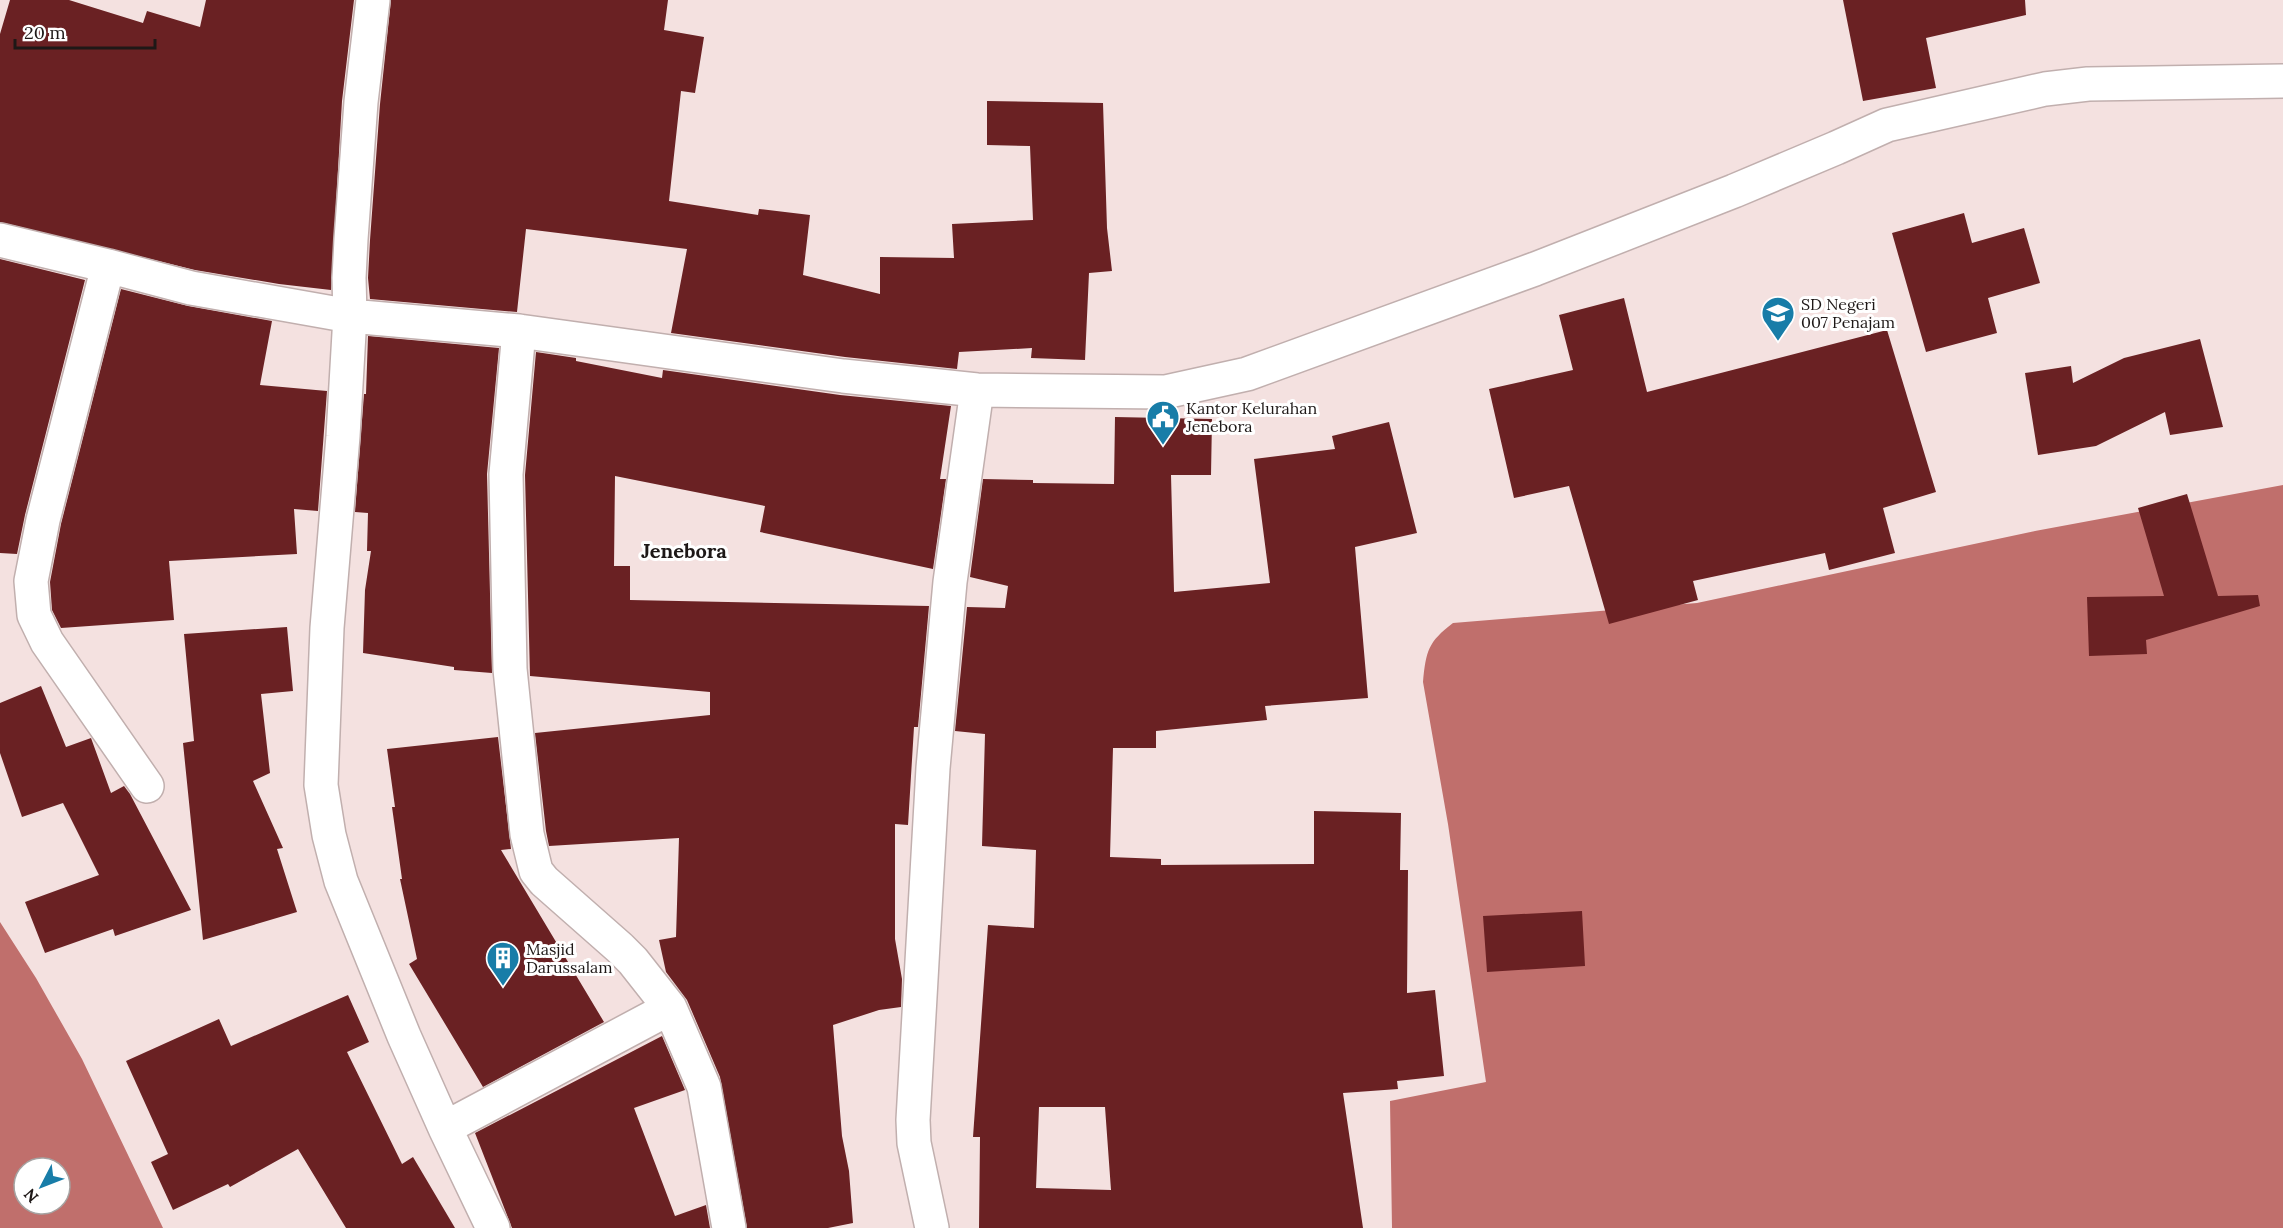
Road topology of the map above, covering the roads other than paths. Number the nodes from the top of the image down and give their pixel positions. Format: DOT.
graph roads {
  1 [pos="373,0"];
  2 [pos="2283,81"];
  3 [pos="0,240"];
  4 [pos="108,266"];
  5 [pos="350,316"];
  6 [pos="519,331"];
  7 [pos="977,390"];
  8 [pos="147,786"];
  9 [pos="670,1008"];
  10 [pos="445,1128"];
  11 [pos="493,1228"];
  12 [pos="729,1228"];
  13 [pos="932,1228"];
  1 -- 5 [label="street"];
  2 -- 7 [label="street"];
  3 -- 4 [label="street"];
  4 -- 5 [label="street"];
  4 -- 8 [label="street"];
  5 -- 6 [label="street"];
  5 -- 10 [label="street"];
  6 -- 7 [label="street"];
  6 -- 9 [label="street"];
  7 -- 13 [label="street"];
  9 -- 10 [label="street"];
  9 -- 12 [label="street"];
  10 -- 11 [label="street"];
}
